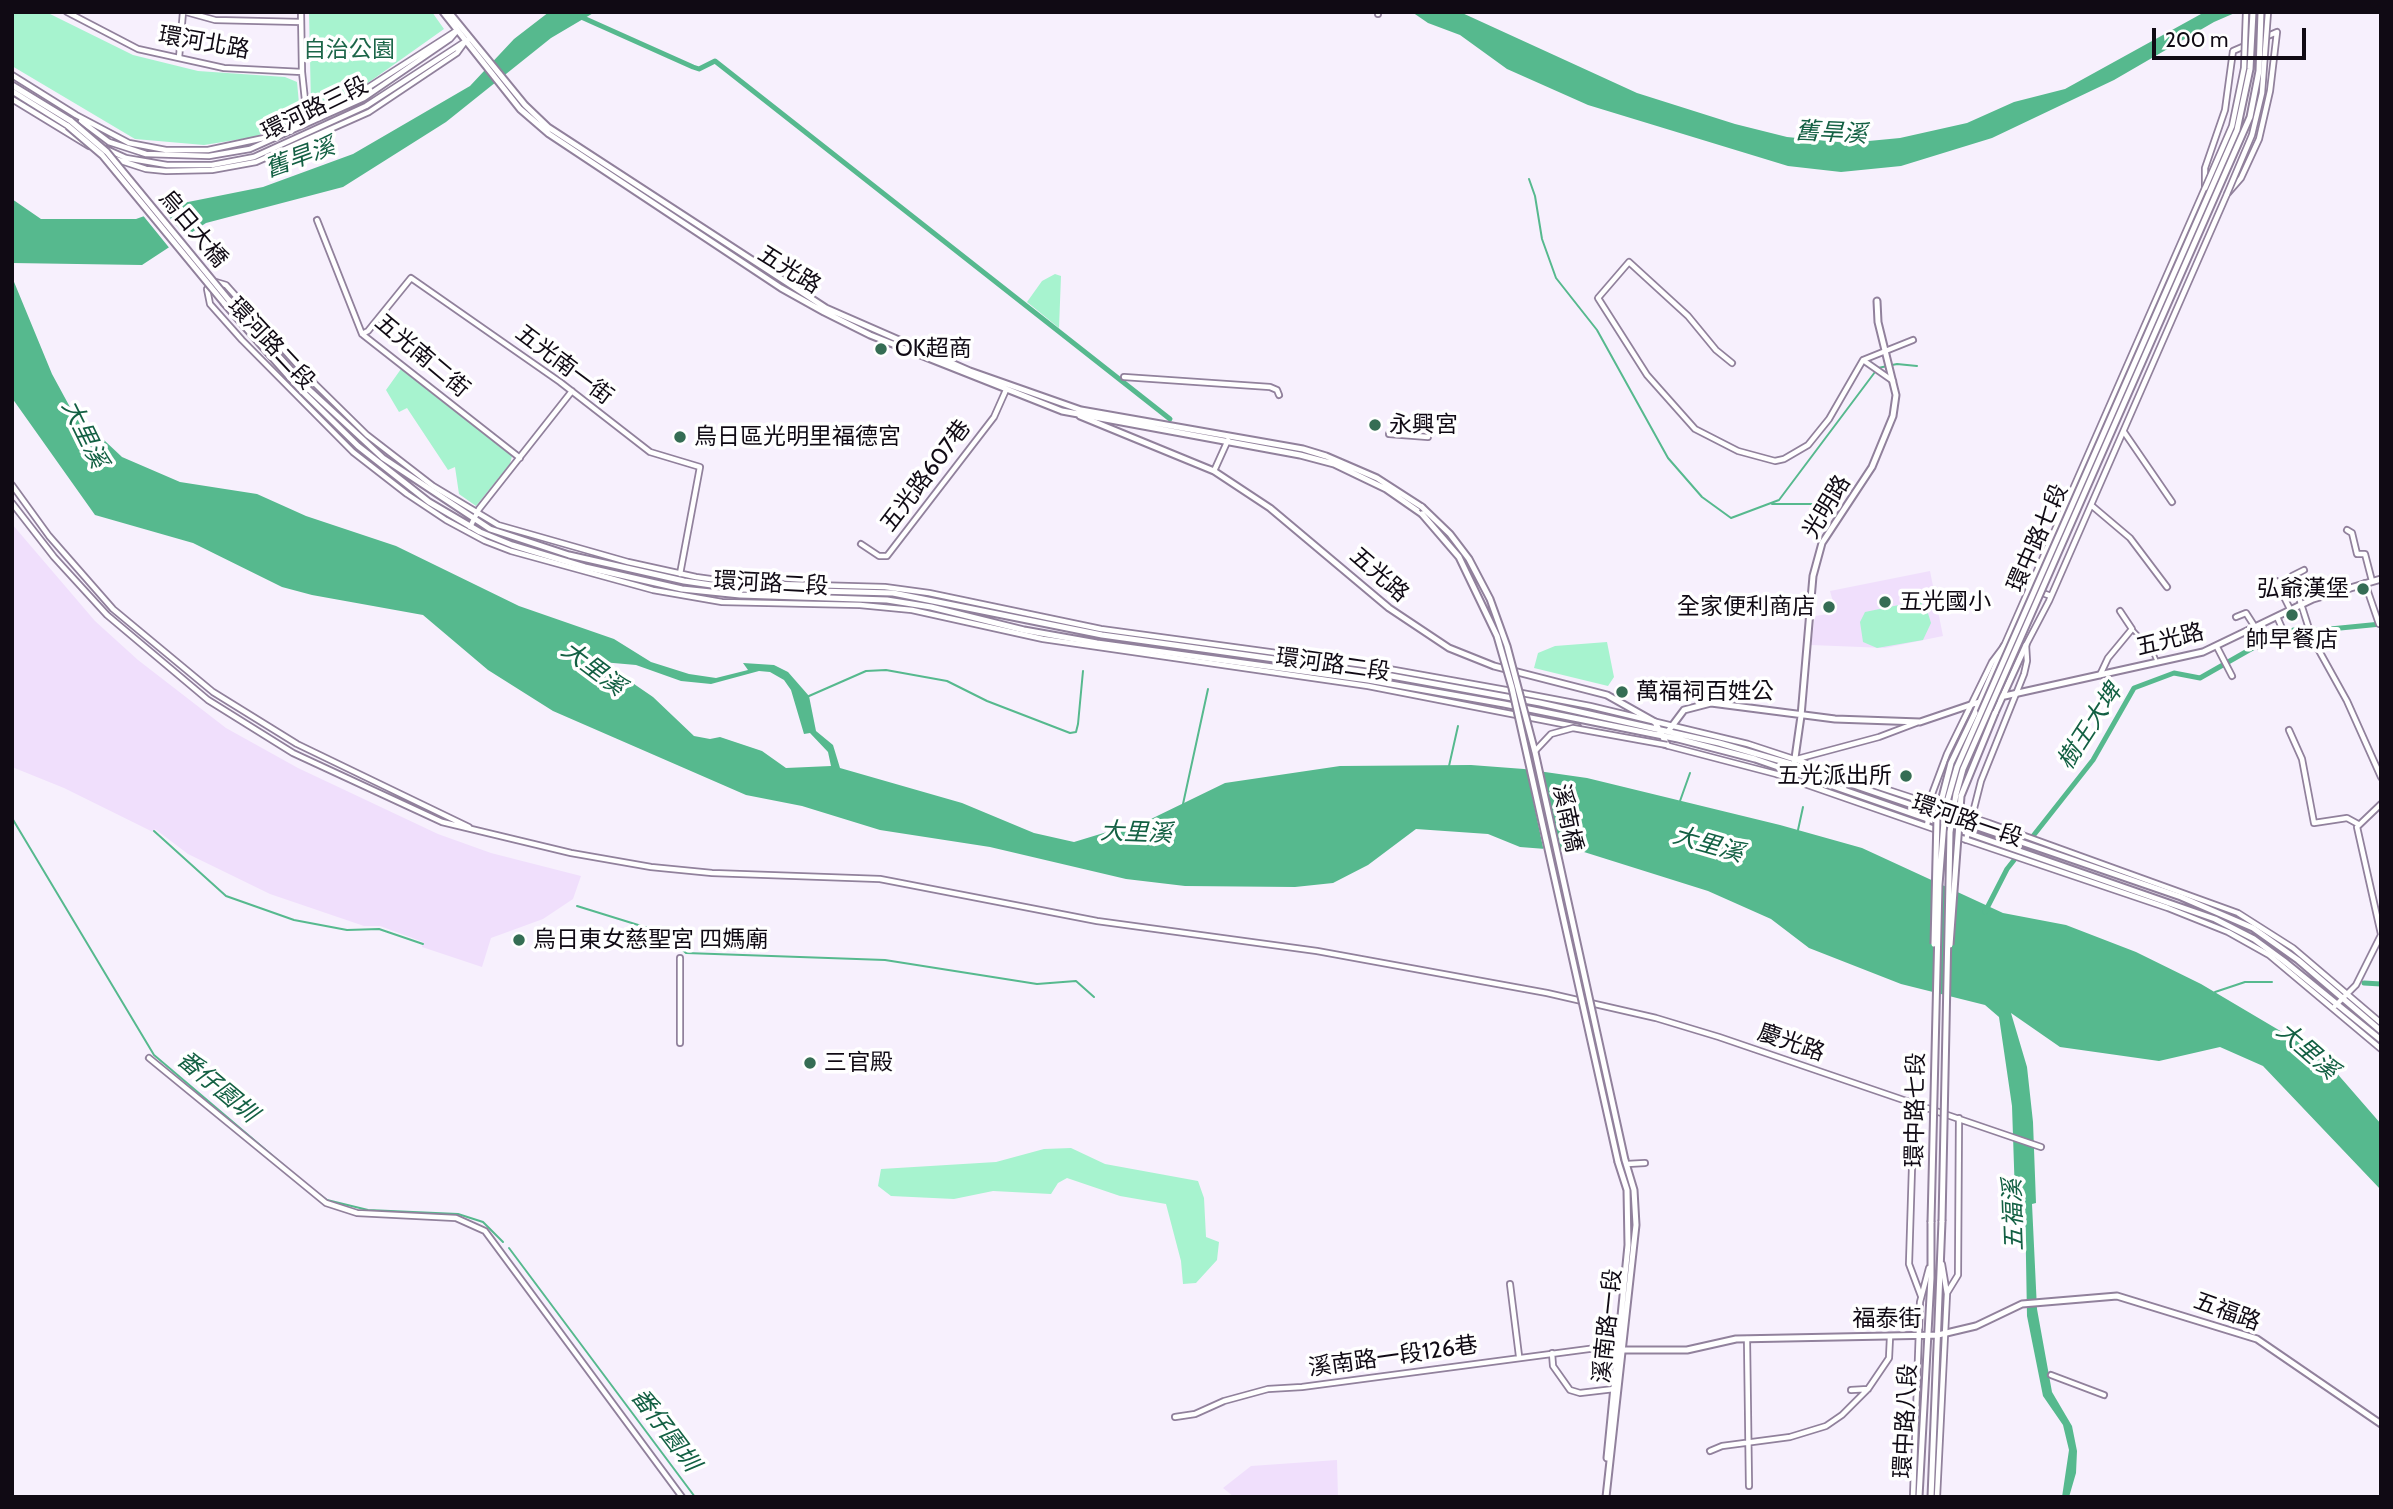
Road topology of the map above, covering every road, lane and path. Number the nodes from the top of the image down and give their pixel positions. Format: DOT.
graph roads {
  1 [pos="66,12"];
  2 [pos="185,12"];
  3 [pos="301,12"];
  4 [pos="443,12"];
  5 [pos="449,12"];
  6 [pos="2246,12"];
  7 [pos="2253,12"];
  8 [pos="2261,12"];
  9 [pos="2268,12"];
  10 [pos="301,22"];
  11 [pos="459,29"];
  12 [pos="467,40"];
  13 [pos="178,58"];
  14 [pos="302,72"];
  15 [pos="12,75"];
  16 [pos="12,85"];
  17 [pos="12,95"];
  18 [pos="514,96"];
  19 [pos="76,115"];
  20 [pos="307,118"];
  21 [pos="310,125"];
  22 [pos="314,134"];
  23 [pos="2205,188"];
  24 [pos="2227,194"];
  25 [pos="317,220"];
  26 [pos="1877,301"];
  27 [pos="251,332"];
  28 [pos="362,334"];
  29 [pos="1913,340"];
  30 [pos="1885,350"];
  31 [pos="1865,361"];
  32 [pos="1732,363"];
  33 [pos="1124,377"];
  34 [pos="1893,381"];
  35 [pos="1006,390"];
  36 [pos="572,391"];
  37 [pos="1279,395"];
  38 [pos="1080,413"];
  39 [pos="2124,432"];
  40 [pos="1389,434"];
  41 [pos="1235,437"];
  42 [pos="1427,437"];
  43 [pos="1227,441"];
  44 [pos="360,443"];
  45 [pos="520,458"];
  46 [pos="1214,471"];
  47 [pos="12,485"];
  48 [pos="2172,502"];
  49 [pos="12,503"];
  50 [pos="2091,505"];
  51 [pos="1422,511"];
  52 [pos="475,517"];
  53 [pos="469,529"];
  54 [pos="2347,530"];
  55 [pos="860,544"];
  56 [pos="2304,570"];
  57 [pos="680,574"];
  58 [pos="2381,579"];
  59 [pos="2372,581"];
  60 [pos="2276,582"];
  61 [pos="2365,583"];
  62 [pos="2167,587"];
  63 [pos="2028,588"];
  64 [pos="2051,596"];
  65 [pos="2024,599"];
  66 [pos="2046,606"];
  67 [pos="2303,606"];
  68 [pos="978,608"];
  69 [pos="2120,611"];
  70 [pos="2291,612"];
  71 [pos="1010,615"];
  72 [pos="2236,617"];
  73 [pos="2278,619"];
  74 [pos="975,622"];
  75 [pos="2379,624"];
  76 [pos="1008,629"];
  77 [pos="2132,629"];
  78 [pos="2253,630"];
  79 [pos="2285,635"];
  80 [pos="2025,645"];
  81 [pos="2004,646"];
  82 [pos="2260,646"];
  83 [pos="2217,647"];
  84 [pos="2157,663"];
  85 [pos="2100,675"];
  86 [pos="2232,677"];
  87 [pos="1505,693"];
  88 [pos="2017,693"];
  89 [pos="2003,696"];
  90 [pos="1982,701"];
  91 [pos="1504,707"];
  92 [pos="1970,707"];
  93 [pos="1801,716"];
  94 [pos="1655,722"];
  95 [pos="1920,722"];
  96 [pos="1671,728"];
  97 [pos="1660,729"];
  98 [pos="2289,730"];
  99 [pos="1664,736"];
  100 [pos="1648,740"];
  101 [pos="1667,745"];
  102 [pos="1535,752"];
  103 [pos="1795,765"];
  104 [pos="2381,777"];
  105 [pos="1792,779"];
  106 [pos="2381,804"];
  107 [pos="1929,811"];
  108 [pos="1970,821"];
  109 [pos="2358,824"];
  110 [pos="1927,826"];
  111 [pos="476,830"];
  112 [pos="1968,832"];
  113 [pos="1966,840"];
  114 [pos="2381,934"];
  115 [pos="680,958"];
  116 [pos="1937,968"];
  117 [pos="1947,969"];
  118 [pos="2340,1001"];
  119 [pos="2381,1023"];
  120 [pos="2381,1031"];
  121 [pos="2381,1040"];
  122 [pos="680,1043"];
  123 [pos="2381,1049"];
  124 [pos="149,1058"];
  125 [pos="1914,1102"];
  126 [pos="1959,1118"];
  127 [pos="2041,1147"];
  128 [pos="1623,1162"];
  129 [pos="1644,1163"];
  130 [pos="1942,1221"];
  131 [pos="1931,1222"];
  132 [pos="1931,1262"];
  133 [pos="1942,1263"];
  134 [pos="1510,1284"];
  135 [pos="1947,1294"];
  136 [pos="1921,1297"];
  137 [pos="2022,1304"];
  138 [pos="1941,1335"];
  139 [pos="1928,1336"];
  140 [pos="1890,1337"];
  141 [pos="1919,1337"];
  142 [pos="1747,1339"];
  143 [pos="1619,1345"];
  144 [pos="1623,1352"];
  145 [pos="1552,1353"];
  146 [pos="1519,1356"];
  147 [pos="2051,1376"];
  148 [pos="1616,1387"];
  149 [pos="1868,1389"];
  150 [pos="1851,1390"];
  151 [pos="2104,1395"];
  152 [pos="1175,1417"];
  153 [pos="2381,1424"];
  154 [pos="1749,1443"];
  155 [pos="1710,1451"];
  156 [pos="1749,1486"];
  157 [pos="682,1497"];
  158 [pos="1604,1497"];
  159 [pos="1913,1497"];
  160 [pos="1919,1497"];
  161 [pos="1931,1497"];
  162 [pos="1937,1497"];
  1 -- 13 [label="street, 環河北路"];
  2 -- 10 [label="street"];
  2 -- 13 [label="street"];
  3 -- 10 [label="street"];
  4 -- 11 [label="street"];
  5 -- 11 [label="street"];
  6 -- 23 [label="street, 環中路七段, bridge"];
  7 -- 116 [label="street, 環中路七段, bridge"];
  8 -- 117 [label="street, 環中路七段, bridge"];
  9 -- 24 [label="street, 環中路七段, bridge"];
  10 -- 14 [label="street"];
  11 -- 12 [label="street"];
  11 -- 20 [label="street, 環河路三段"];
  11 -- 21 [label="street, 環河路三段"];
  12 -- 18 [label="street"];
  12 -- 22 [label="street, 環河路三段"];
  13 -- 14 [label="street, 環河北路"];
  14 -- 20 [label="street"];
  15 -- 19 [label="street, 環河路三段"];
  16 -- 27 [label="street, 烏日大橋, bridge"];
  17 -- 22 [label="street, 環河路三段"];
  17 -- 27 [label="street, 烏日大橋, bridge"];
  18 -- 35 [label="street, 五光路"];
  18 -- 38 [label="street, 五光路"];
  19 -- 20 [label="street, 環河路三段"];
  19 -- 21 [label="street, 環河路三段"];
  20 -- 21 [label="street"];
  21 -- 22 [label="street"];
  23 -- 24 [label="street"];
  23 -- 63 [label="street, 環中路七段"];
  24 -- 39 [label="street, 環中路七段"];
  25 -- 28 [label="street, 五光南二街"];
  26 -- 30 [label="street, 光明路"];
  27 -- 44 [label="street, 烏日大橋"];
  28 -- 36 [label="street, 五光南一街"];
  28 -- 45 [label="street, 五光南二街"];
  29 -- 30 [label="street"];
  30 -- 31 [label="street"];
  30 -- 34 [label="street, 光明路"];
  31 -- 32 [label="street"];
  31 -- 34 [label="street"];
  33 -- 37 [label="street"];
  34 -- 93 [label="street, 光明路"];
  35 -- 38 [label="street, 五光路"];
  35 -- 55 [label="street, 五光路607巷"];
  36 -- 45 [label="street"];
  36 -- 57 [label="street, 五光南一街"];
  38 -- 41 [label="street, 五光路"];
  38 -- 43 [label="street, 五光路"];
  38 -- 46 [label="street, 五光路"];
  39 -- 48 [label="street"];
  39 -- 50 [label="street, 環中路七段"];
  40 -- 42 [label="street"];
  41 -- 43 [label="street"];
  41 -- 51 [label="street, 五光路"];
  43 -- 46 [label="street"];
  43 -- 51 [label="street, 五光路"];
  44 -- 52 [label="street, 環河路二段"];
  44 -- 53 [label="street, 環河路二段"];
  45 -- 52 [label="street"];
  46 -- 94 [label="street, 五光路"];
  47 -- 111 [label="street"];
  49 -- 111 [label="street"];
  50 -- 62 [label="street"];
  50 -- 64 [label="street, 環中路七段"];
  51 -- 102 [label="street, 溪南橋, bridge"];
  51 -- 128 [label="street, 溪南橋, bridge"];
  52 -- 53 [label="street"];
  52 -- 53 [label="street, 環河路二段"];
  52 -- 57 [label="street, 環河路二段"];
  52 -- 68 [label="street, 環河路二段"];
  53 -- 74 [label="street, 環河路二段"];
  54 -- 59 [label="street"];
  56 -- 67 [label="street"];
  57 -- 68 [label="street, 環河路二段"];
  58 -- 59 [label="street, 五光路"];
  59 -- 61 [label="street, 五光路"];
  60 -- 70 [label="street"];
  61 -- 67 [label="street, 五光路"];
  61 -- 75 [label="street"];
  63 -- 64 [label="street"];
  63 -- 65 [label="street, 環中路七段"];
  64 -- 66 [label="street, 環中路七段"];
  65 -- 66 [label="street"];
  65 -- 81 [label="street, 環中路七段"];
  66 -- 80 [label="street, 環中路七段"];
  67 -- 70 [label="street, 五光路"];
  67 -- 104 [label="street"];
  68 -- 71 [label="street, 環河路二段"];
  68 -- 74 [label="street"];
  69 -- 77 [label="street"];
  70 -- 73 [label="street, 五光路"];
  71 -- 76 [label="street"];
  71 -- 87 [label="street, 環河路二段"];
  72 -- 78 [label="street"];
  73 -- 78 [label="street, 五光路"];
  73 -- 79 [label="street"];
  74 -- 76 [label="street, 環河路二段"];
  76 -- 91 [label="street, 環河路二段"];
  77 -- 84 [label="street"];
  77 -- 85 [label="street"];
  78 -- 82 [label="street"];
  78 -- 83 [label="street, 五光路"];
  80 -- 88 [label="street, 環中路七段"];
  80 -- 89 [label="street"];
  81 -- 90 [label="street"];
  81 -- 92 [label="street, 環中路七段"];
  83 -- 84 [label="street, 五光路"];
  83 -- 86 [label="street"];
  84 -- 85 [label="street, 五光路"];
  85 -- 88 [label="street, 五光路"];
  87 -- 94 [label="street, 環河路一段"];
  87 -- 97 [label="street, 環河路一段"];
  88 -- 89 [label="street, 五光路"];
  88 -- 108 [label="street, 環中路七段"];
  89 -- 90 [label="street, 五光路"];
  89 -- 117 [label="street, bridge"];
  90 -- 92 [label="street, 五光路"];
  90 -- 116 [label="street, bridge"];
  91 -- 99 [label="street, 環河路一段"];
  91 -- 101 [label="street, 環河路一段"];
  92 -- 95 [label="street, 五光路"];
  92 -- 107 [label="street, 環中路七段"];
  93 -- 95 [label="street, 五光路"];
  93 -- 96 [label="street, 五光路"];
  93 -- 103 [label="street, 光明路"];
  94 -- 96 [label="street, 環河路一段"];
  94 -- 97 [label="street, 五光路"];
  95 -- 103 [label="street, 五光路"];
  96 -- 97 [label="street, 環河路一段"];
  96 -- 99 [label="street, 五光路"];
  96 -- 103 [label="street, 環河路一段"];
  97 -- 99 [label="street, 五光路"];
  98 -- 109 [label="street"];
  99 -- 100 [label="street, bridge"];
  99 -- 101 [label="street, 五光路"];
  99 -- 103 [label="street, 環河路一段"];
  100 -- 101 [label="street, bridge"];
  100 -- 102 [label="street, bridge"];
  101 -- 105 [label="street, 環河路一段"];
  102 -- 128 [label="street, 溪南橋, bridge"];
  103 -- 105 [label="street, 光明路"];
  103 -- 107 [label="street, 環河路一段"];
  103 -- 107 [label="street, 環河路一段"];
  105 -- 110 [label="street, 環河路一段"];
  106 -- 109 [label="street"];
  107 -- 108 [label="street, 環河路一段"];
  107 -- 110 [label="street, 環中路七段"];
  107 -- 112 [label="street, 環河路一段"];
  108 -- 112 [label="street, 環中路七段"];
  108 -- 118 [label="street, 環河路一段"];
  109 -- 114 [label="street"];
  110 -- 113 [label="street, 環河路一段"];
  111 -- 125 [label="street, 慶光路"];
  112 -- 113 [label="street, 環中路七段"];
  112 -- 118 [label="street, 環河路一段"];
  113 -- 118 [label="street, 環河路一段"];
  114 -- 118 [label="street"];
  115 -- 122 [label="street"];
  116 -- 131 [label="street, 環中路七段, bridge"];
  117 -- 130 [label="street, 環中路七段, bridge"];
  118 -- 119 [label="street, 環河路一段"];
  118 -- 120 [label="street, 環河路一段"];
  118 -- 121 [label="street, 環河路一段"];
  118 -- 123 [label="street, 環河路一段"];
  124 -- 157 [label="street"];
  125 -- 126 [label="street, 慶光路"];
  125 -- 136 [label="street, 環中路八段"];
  126 -- 127 [label="street, 慶光路"];
  126 -- 135 [label="street, 環中路八段"];
  128 -- 129 [label="street"];
  128 -- 143 [label="street, 溪南路一段"];
  128 -- 144 [label="street, 溪南路一段"];
  130 -- 133 [label="street, 環中路八段"];
  131 -- 132 [label="street, 環中路八段"];
  132 -- 136 [label="street, 環中路八段"];
  132 -- 139 [label="street, 環中路八段"];
  133 -- 135 [label="street, 環中路八段"];
  133 -- 138 [label="street, 環中路八段"];
  134 -- 146 [label="street"];
  135 -- 138 [label="street, 環中路八段"];
  136 -- 141 [label="street, 環中路八段"];
  137 -- 138 [label="street, 福泰街"];
  137 -- 153 [label="street, 五福路"];
  138 -- 139 [label="street, 福泰街"];
  138 -- 161 [label="street, 環中路八段"];
  138 -- 162 [label="street, 環中路八段"];
  139 -- 141 [label="street, 福泰街"];
  139 -- 160 [label="street, 環中路八段"];
  140 -- 141 [label="street, 福泰街"];
  140 -- 142 [label="street, 福泰街"];
  140 -- 149 [label="street"];
  141 -- 159 [label="street, 環中路八段"];
  142 -- 144 [label="street, 福泰街"];
  142 -- 154 [label="street"];
  143 -- 144 [label="street"];
  143 -- 145 [label="street, 溪南路一段126巷"];
  143 -- 148 [label="street, 溪南路一段"];
  144 -- 148 [label="street, 溪南路一段"];
  145 -- 146 [label="street, 溪南路一段126巷"];
  145 -- 148 [label="street"];
  146 -- 152 [label="street, 溪南路一段126巷"];
  147 -- 151 [label="street"];
  148 -- 158 [label="street, 溪南路一段"];
  149 -- 150 [label="street"];
  149 -- 154 [label="street"];
  154 -- 155 [label="street"];
  154 -- 156 [label="street"];
}
